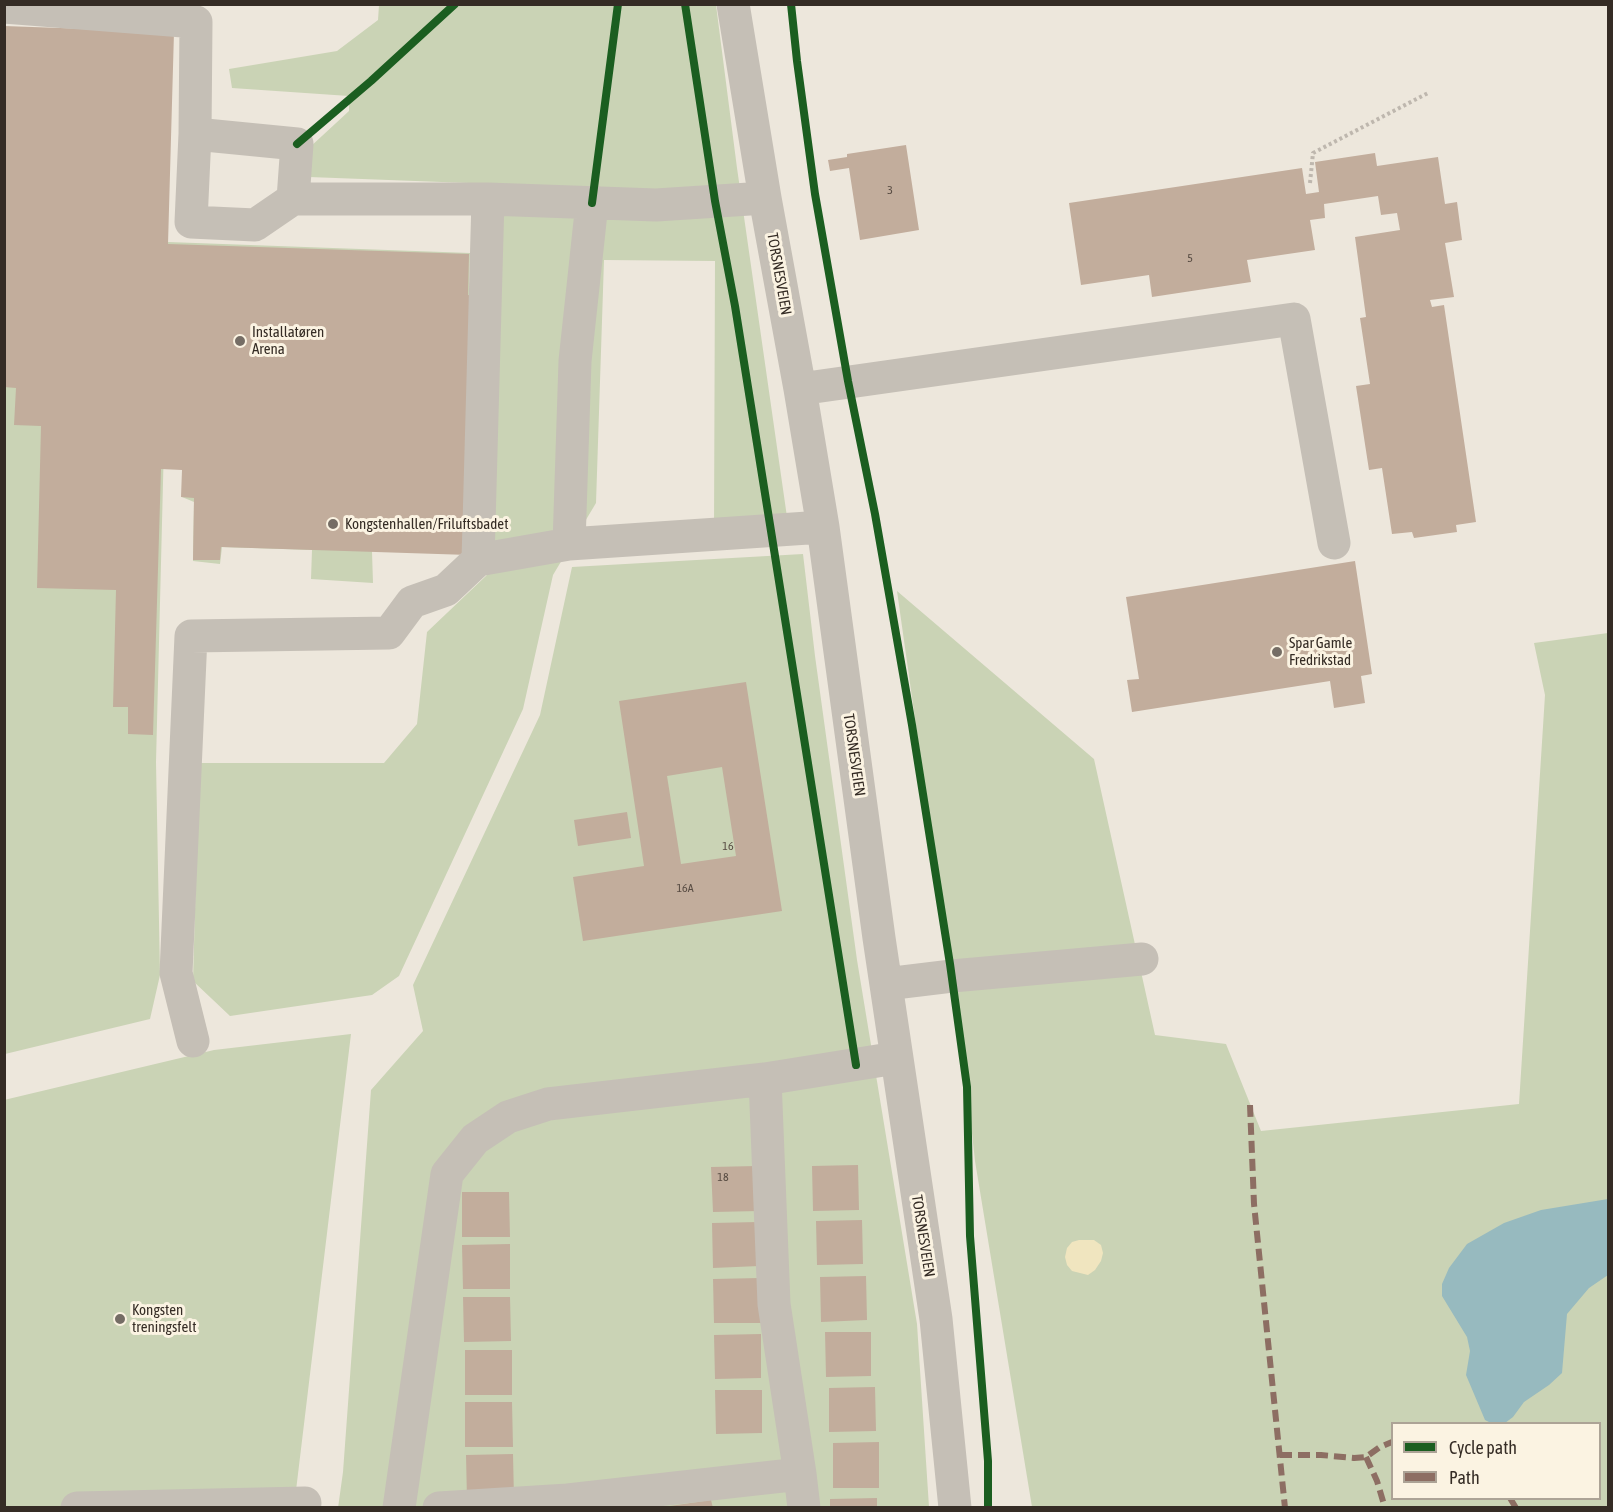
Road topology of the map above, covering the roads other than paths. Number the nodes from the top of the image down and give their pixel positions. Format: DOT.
graph roads {
  1 [pos="733,4"];
  2 [pos="4,7"];
  3 [pos="195,134"];
  4 [pos="765,198"];
  5 [pos="293,199"];
  6 [pos="488,199"];
  7 [pos="592,202"];
  8 [pos="800,389"];
  9 [pos="823,527"];
  10 [pos="1334,543"];
  11 [pos="569,544"];
  12 [pos="478,560"];
  13 [pos="1142,959"];
  14 [pos="886,984"];
  15 [pos="193,1041"];
  16 [pos="896,1058"];
  17 [pos="765,1079"];
  18 [pos="800,1474"];
  19 [pos="304,1503"];
  20 [pos="569,1504"];
  21 [pos="77,1508"];
  22 [pos="399,1508"];
  23 [pos="439,1508"];
  24 [pos="804,1508"];
  25 [pos="955,1508"];
  1 -- 4 [label="street, TORSNESVEIEN"];
  2 -- 3 [label="street"];
  3 -- 5 [label="street"];
  3 -- 5 [label="street"];
  4 -- 7 [label="street"];
  4 -- 8 [label="street, TORSNESVEIEN"];
  5 -- 6 [label="street"];
  6 -- 7 [label="street"];
  6 -- 12 [label="street"];
  7 -- 11 [label="street"];
  8 -- 9 [label="street, TORSNESVEIEN"];
  8 -- 10 [label="street"];
  9 -- 11 [label="street"];
  9 -- 14 [label="street, TORSNESVEIEN"];
  11 -- 12 [label="street"];
  12 -- 15 [label="street"];
  13 -- 14 [label="street"];
  14 -- 16 [label="street, TORSNESVEIEN"];
  16 -- 17 [label="street"];
  16 -- 25 [label="street, TORSNESVEIEN"];
  17 -- 18 [label="street"];
  17 -- 22 [label="street"];
  18 -- 20 [label="street"];
  18 -- 24 [label="street"];
  19 -- 21 [label="street"];
  20 -- 23 [label="street"];
}
